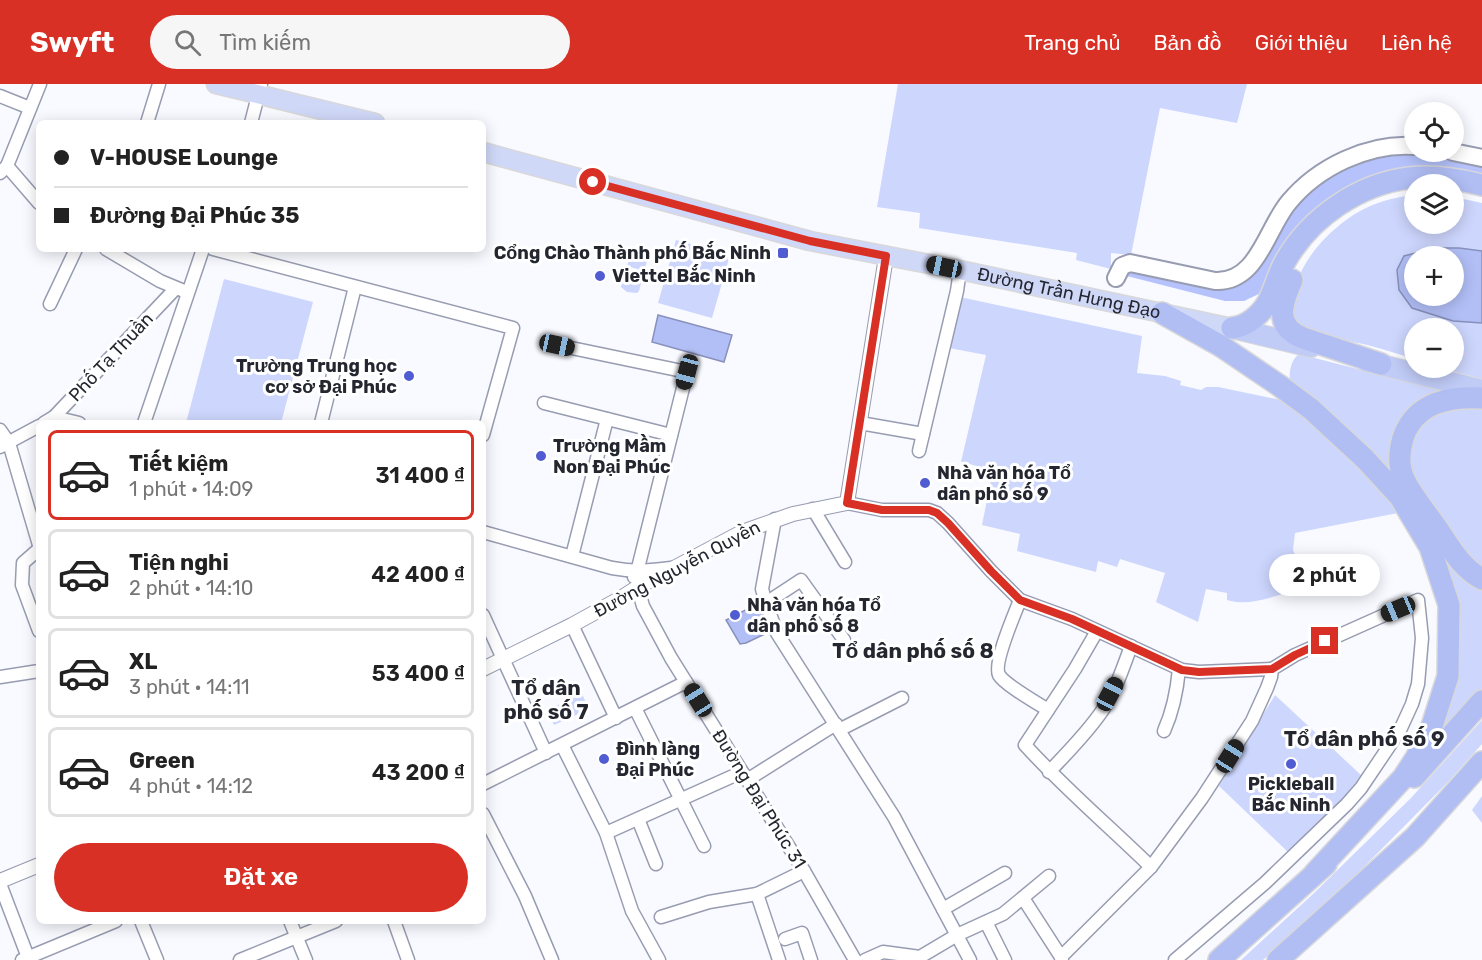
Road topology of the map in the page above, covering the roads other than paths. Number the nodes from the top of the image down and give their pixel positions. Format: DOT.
graph roads {
  1 [pos="40,84"];
  2 [pos="159,84"];
  3 [pos="216,84"];
  4 [pos="260,90"];
  5 [pos="0,96"];
  6 [pos="30,108"];
  7 [pos="148,120"];
  8 [pos="252,120"];
  9 [pos="365,120"];
  10 [pos="1404,146"];
  11 [pos="486,153"];
  12 [pos="1464,154"];
  13 [pos="1482,158"];
  14 [pos="3,170"];
  15 [pos="1482,185"];
  16 [pos="1404,193"];
  17 [pos="1464,195"];
  18 [pos="1482,199"];
  19 [pos="36,200"];
  20 [pos="75,252"];
  21 [pos="112,252"];
  22 [pos="201,252"];
  23 [pos="224,252"];
  24 [pos="886,256"];
  25 [pos="960,270"];
  26 [pos="1116,278"];
  27 [pos="356,287"];
  28 [pos="182,290"];
  29 [pos="50,304"];
  30 [pos="1162,313"];
  31 [pos="1232,328"];
  32 [pos="557,345"];
  33 [pos="1381,364"];
  34 [pos="1482,390"];
  35 [pos="1482,398"];
  36 [pos="544,403"];
  37 [pos="607,419"];
  38 [pos="49,420"];
  39 [pos="145,420"];
  40 [pos="322,420"];
  41 [pos="860,423"];
  42 [pos="486,424"];
  43 [pos="36,428"];
  44 [pos="0,430"];
  45 [pos="923,434"];
  46 [pos="671,435"];
  47 [pos="4,445"];
  48 [pos="919,451"];
  49 [pos="847,503"];
  50 [pos="813,509"];
  51 [pos="775,519"];
  52 [pos="486,533"];
  53 [pos="36,538"];
  54 [pos="36,550"];
  55 [pos="572,556"];
  56 [pos="845,562"];
  57 [pos="675,568"];
  58 [pos="637,572"];
  59 [pos="1482,579"];
  60 [pos="638,587"];
  61 [pos="621,598"];
  62 [pos="1020,600"];
  63 [pos="766,603"];
  64 [pos="486,621"];
  65 [pos="36,623"];
  66 [pos="572,625"];
  67 [pos="1097,631"];
  68 [pos="844,640"];
  69 [pos="1131,646"];
  70 [pos="504,659"];
  71 [pos="486,668"];
  72 [pos="1179,669"];
  73 [pos="1272,669"];
  74 [pos="36,671"];
  75 [pos="0,677"];
  76 [pos="686,682"];
  77 [pos="902,698"];
  78 [pos="1482,701"];
  79 [pos="635,708"];
  80 [pos="1048,710"];
  81 [pos="616,718"];
  82 [pos="837,727"];
  83 [pos="1164,732"];
  84 [pos="562,745"];
  85 [pos="546,753"];
  86 [pos="1482,762"];
  87 [pos="1049,772"];
  88 [pos="1482,774"];
  89 [pos="745,776"];
  90 [pos="486,783"];
  91 [pos="681,799"];
  92 [pos="638,819"];
  93 [pos="486,820"];
  94 [pos="606,833"];
  95 [pos="704,846"];
  96 [pos="656,864"];
  97 [pos="36,866"];
  98 [pos="1151,867"];
  99 [pos="804,871"];
  100 [pos="1005,873"];
  101 [pos="1315,873"];
  102 [pos="1049,876"];
  103 [pos="0,883"];
  104 [pos="1363,885"];
  105 [pos="757,894"];
  106 [pos="1023,898"];
  107 [pos="943,909"];
  108 [pos="661,916"];
  109 [pos="986,922"];
  110 [pos="109,924"];
  111 [pos="142,924"];
  112 [pos="291,924"];
  113 [pos="329,924"];
  114 [pos="395,924"];
  115 [pos="957,935"];
  116 [pos="297,937"];
  117 [pos="785,939"];
  118 [pos="921,958"];
  119 [pos="1061,958"];
  120 [pos="26,959"];
  121 [pos="157,960"];
  122 [pos="240,960"];
  123 [pos="306,960"];
  124 [pos="408,960"];
  125 [pos="552,960"];
  126 [pos="659,960"];
  127 [pos="779,960"];
  128 [pos="811,960"];
  129 [pos="846,960"];
  130 [pos="854,960"];
  131 [pos="865,960"];
  132 [pos="970,960"];
  133 [pos="1005,960"];
  134 [pos="1175,960"];
  135 [pos="1220,960"];
  136 [pos="1278,960"];
  1 -- 6 [label="street"];
  2 -- 7 [label="street"];
  3 -- 4 [label="main road"];
  4 -- 8 [label="street"];
  4 -- 9 [label="main road"];
  5 -- 6 [label="street"];
  6 -- 14 [label="street"];
  10 -- 26 [label="main road"];
  11 -- 24 [label="main road, Đường Trần Hưng Đạo"];
  12 -- 13 [label="main road"];
  14 -- 19 [label="street"];
  15 -- 31 [label="highway"];
  16 -- 33 [label="highway"];
  17 -- 18 [label="highway"];
  20 -- 29 [label="street"];
  21 -- 28 [label="street"];
  22 -- 28 [label="street"];
  23 -- 27 [label="street"];
  24 -- 25 [label="main road, Đường Trần Hưng Đạo"];
  24 -- 41 [label="street"];
  25 -- 30 [label="main road, Đường Trần Hưng Đạo"];
  25 -- 45 [label="street"];
  27 -- 40 [label="street"];
  27 -- 42 [label="street"];
  28 -- 38 [label="street, Phố Tạ Thuần"];
  28 -- 39 [label="street"];
  30 -- 31 [label="main road, Đường Trần Hưng Đạo"];
  30 -- 101 [label="highway"];
  31 -- 33 [label="highway, Đường Trần Hưng Đạo"];
  32 -- 46 [label="street"];
  33 -- 34 [label="highway, Đường Trần Hưng Đạo"];
  35 -- 59 [label="highway"];
  36 -- 37 [label="street"];
  37 -- 46 [label="street"];
  37 -- 55 [label="street"];
  41 -- 45 [label="street"];
  41 -- 49 [label="street"];
  43 -- 47 [label="street"];
  44 -- 47 [label="street"];
  45 -- 48 [label="street"];
  46 -- 58 [label="street"];
  47 -- 53 [label="street"];
  49 -- 50 [label="street, Đường Nguyễn Quyền"];
  49 -- 62 [label="street"];
  50 -- 51 [label="street, Đường Nguyễn Quyền"];
  50 -- 56 [label="street"];
  51 -- 57 [label="street, Đường Nguyễn Quyền"];
  51 -- 63 [label="street"];
  52 -- 55 [label="street"];
  54 -- 65 [label="street"];
  55 -- 58 [label="street"];
  57 -- 58 [label="street"];
  57 -- 60 [label="street, Đường Nguyễn Quyền"];
  58 -- 60 [label="street, Đường Đại Phúc 31"];
  58 -- 61 [label="street"];
  60 -- 61 [label="street, Đường Nguyễn Quyền"];
  60 -- 76 [label="street, Đường Đại Phúc 31"];
  61 -- 66 [label="street, Đường Nguyễn Quyền"];
  62 -- 67 [label="street"];
  62 -- 80 [label="street"];
  63 -- 68 [label="street"];
  63 -- 82 [label="street"];
  64 -- 70 [label="street"];
  66 -- 70 [label="street, Đường Nguyễn Quyền"];
  66 -- 81 [label="street"];
  67 -- 69 [label="street"];
  67 -- 80 [label="street"];
  69 -- 72 [label="street"];
  69 -- 87 [label="street"];
  70 -- 71 [label="street, Đường Nguyễn Quyền"];
  70 -- 85 [label="street"];
  72 -- 73 [label="street"];
  72 -- 83 [label="street"];
  73 -- 98 [label="street"];
  73 -- 134 [label="street"];
  74 -- 75 [label="street"];
  76 -- 79 [label="street"];
  76 -- 89 [label="street, Đường Đại Phúc 31"];
  77 -- 82 [label="street"];
  78 -- 101 [label="highway"];
  79 -- 81 [label="street"];
  79 -- 91 [label="street"];
  80 -- 87 [label="street"];
  81 -- 84 [label="street"];
  82 -- 89 [label="street"];
  82 -- 107 [label="street"];
  84 -- 85 [label="street"];
  84 -- 94 [label="street"];
  85 -- 90 [label="street"];
  86 -- 104 [label="highway"];
  87 -- 98 [label="street"];
  88 -- 104 [label="highway"];
  89 -- 91 [label="street"];
  89 -- 99 [label="street, Đường Đại Phúc 31"];
  91 -- 92 [label="street"];
  91 -- 95 [label="street"];
  92 -- 94 [label="street"];
  92 -- 96 [label="street"];
  93 -- 125 [label="street"];
  94 -- 126 [label="street"];
  97 -- 103 [label="street"];
  98 -- 119 [label="street"];
  99 -- 105 [label="street"];
  99 -- 130 [label="street, Đường Đại Phúc 31"];
  100 -- 107 [label="street"];
  101 -- 135 [label="highway"];
  102 -- 106 [label="street"];
  103 -- 120 [label="street"];
  104 -- 136 [label="highway"];
  105 -- 108 [label="street"];
  105 -- 127 [label="street"];
  106 -- 109 [label="street"];
  106 -- 119 [label="street"];
  107 -- 115 [label="street"];
  109 -- 115 [label="street"];
  109 -- 133 [label="street"];
  110 -- 120 [label="street"];
  111 -- 121 [label="street"];
  112 -- 116 [label="street"];
  113 -- 116 [label="street"];
  114 -- 124 [label="street"];
  115 -- 118 [label="street"];
  115 -- 132 [label="street"];
  116 -- 122 [label="street"];
  116 -- 123 [label="street"];
  117 -- 128 [label="street"];
  118 -- 131 [label="street"];
  129 -- 130 [label="street"];
}
